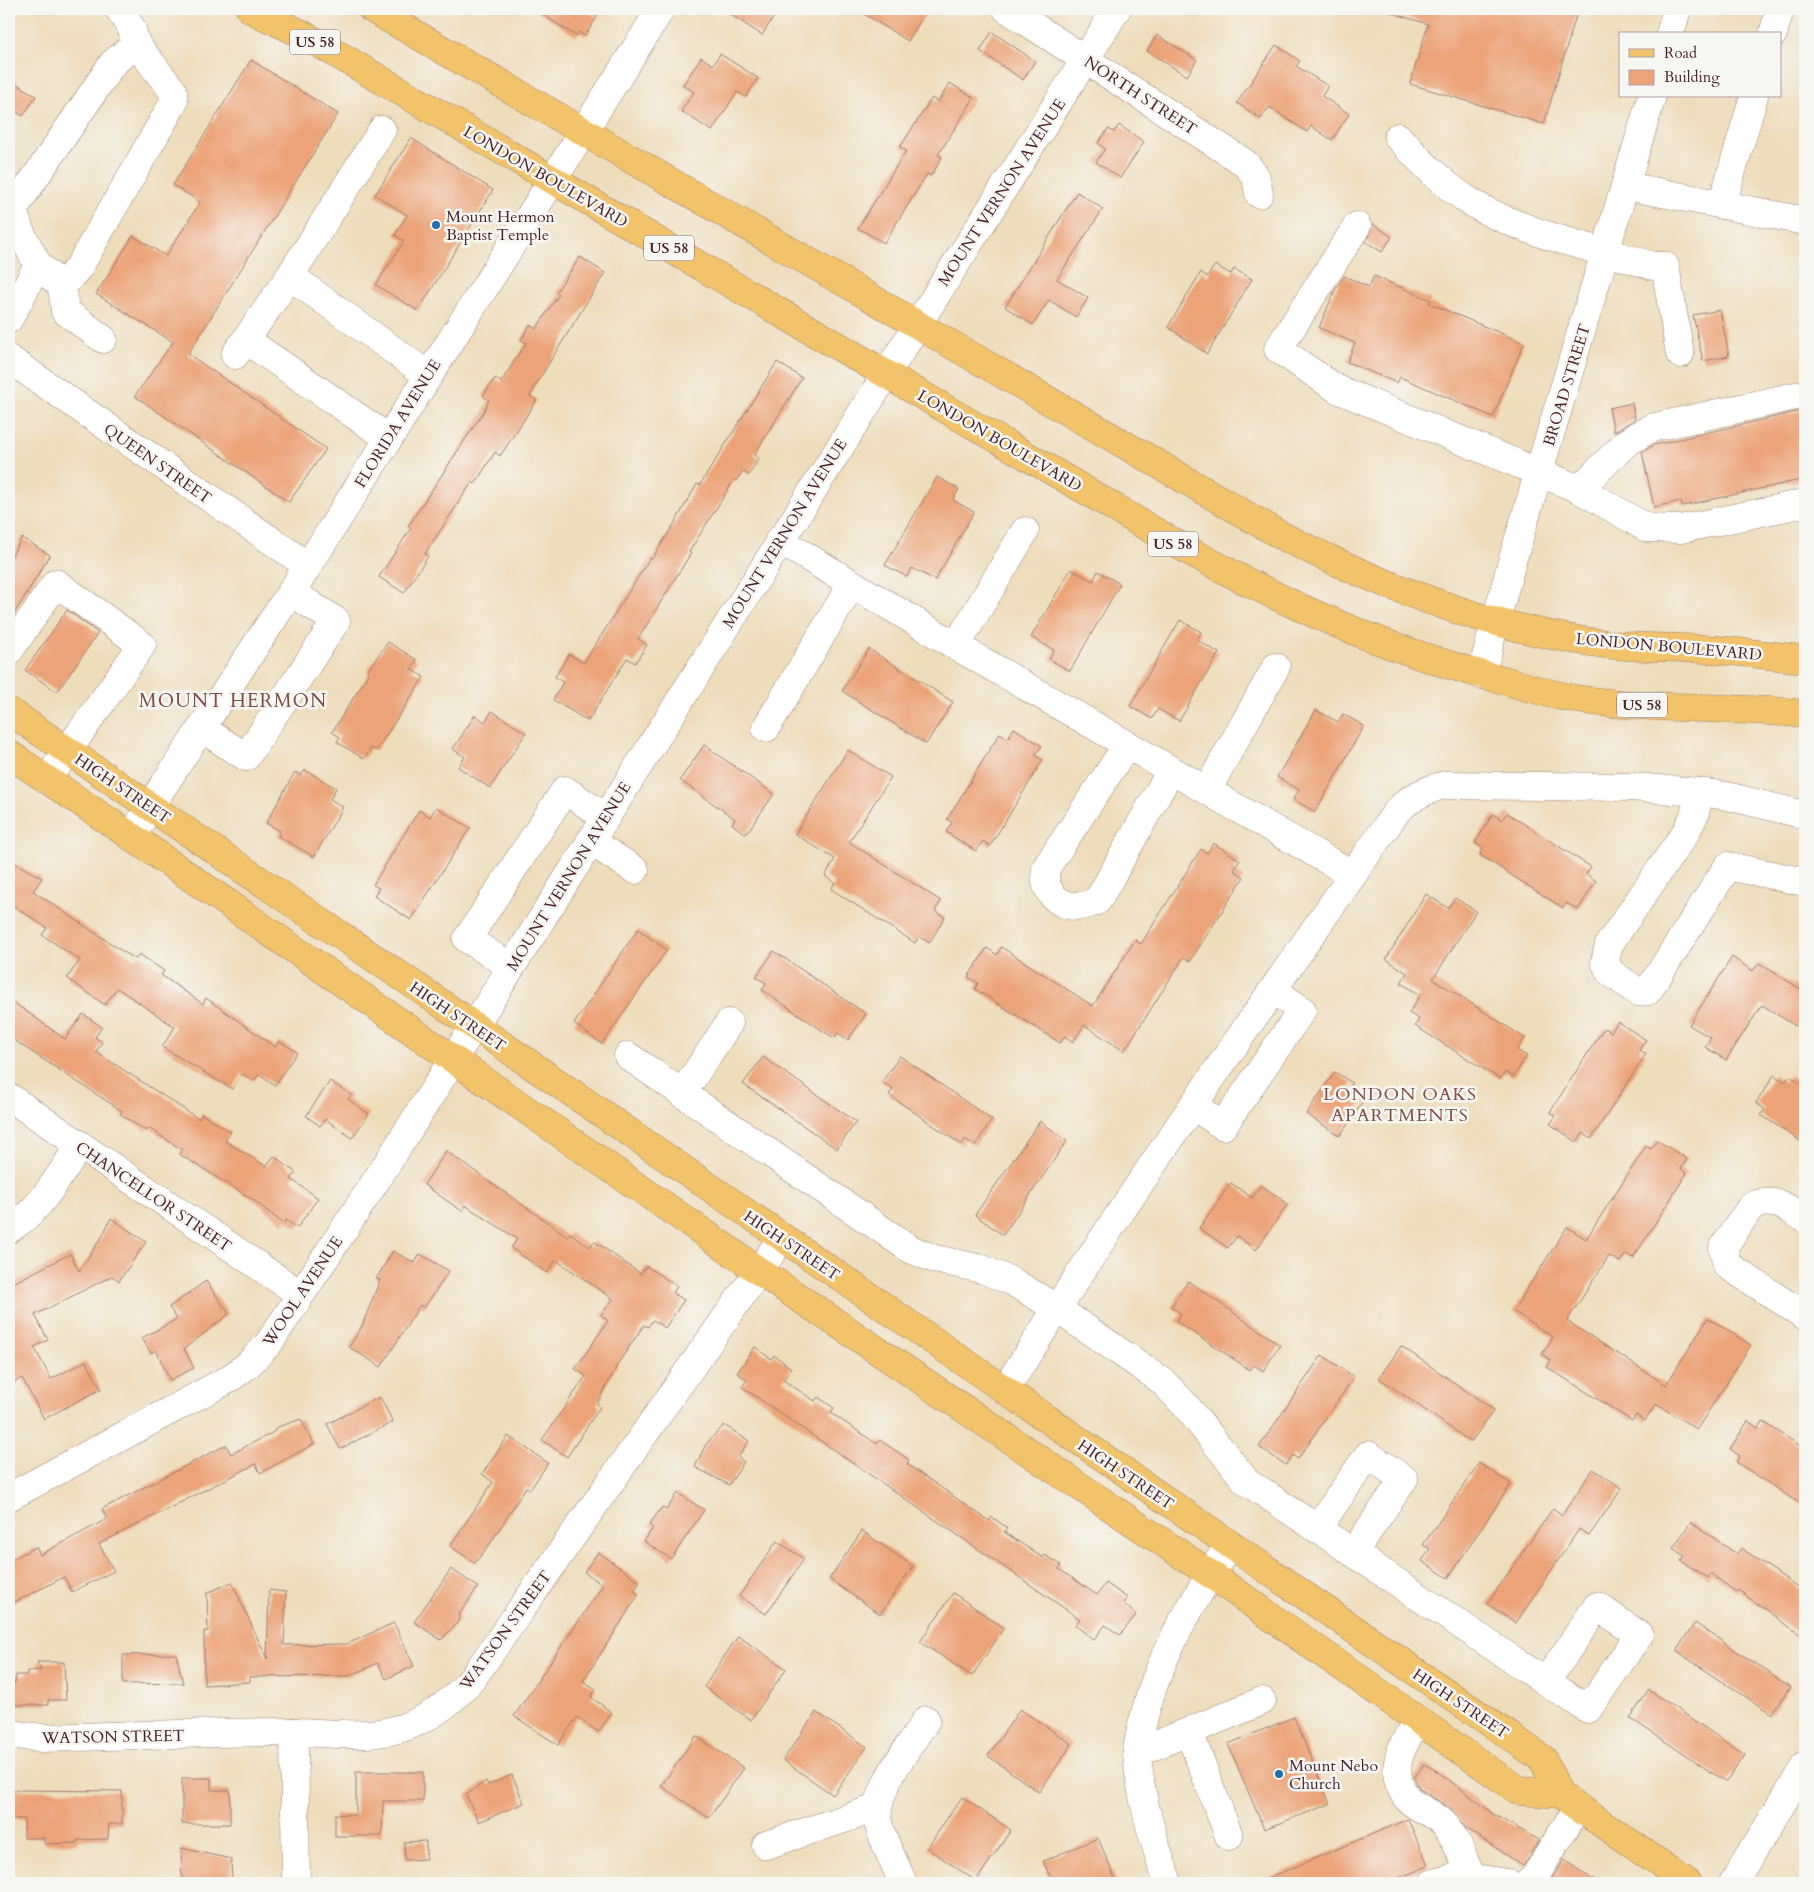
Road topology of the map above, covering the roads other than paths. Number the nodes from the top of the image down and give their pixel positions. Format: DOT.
graph roads {
  1 [pos="119,9"];
  2 [pos="250,9"];
  3 [pos="372,9"];
  4 [pos="661,9"];
  5 [pos="1007,9"];
  6 [pos="1117,9"];
  7 [pos="1678,9"];
  8 [pos="1780,9"];
  9 [pos="1671,32"];
  10 [pos="1774,32"];
  11 [pos="136,44"];
  12 [pos="1086,60"];
  13 [pos="1651,98"];
  14 [pos="1753,98"];
  15 [pos="382,130"];
  16 [pos="583,130"];
  17 [pos="1398,136"];
  18 [pos="552,179"];
  19 [pos="1626,186"];
  20 [pos="1259,194"];
  21 [pos="1722,205"];
  22 [pos="11,210"];
  23 [pos="1805,221"];
  24 [pos="1357,226"];
  25 [pos="1606,252"];
  26 [pos="38,265"];
  27 [pos="290,276"];
  28 [pos="62,286"];
  29 [pos="9,318"];
  30 [pos="916,324"];
  31 [pos="103,339"];
  32 [pos="1680,354"];
  33 [pos="9,360"];
  34 [pos="885,373"];
  35 [pos="428,375"];
  36 [pos="1805,394"];
  37 [pos="388,438"];
  38 [pos="1539,473"];
  39 [pos="1579,489"];
  40 [pos="1805,503"];
  41 [pos="1025,531"];
  42 [pos="779,540"];
  43 [pos="308,566"];
  44 [pos="852,584"];
  45 [pos="291,592"];
  46 [pos="1496,621"];
  47 [pos="956,646"];
  48 [pos="9,652"];
  49 [pos="1805,660"];
  50 [pos="1276,667"];
  51 [pos="1481,675"];
  52 [pos="9,711"];
  53 [pos="1805,714"];
  54 [pos="201,728"];
  55 [pos="766,728"];
  56 [pos="1128,745"];
  57 [pos="68,750"];
  58 [pos="9,754"];
  59 [pos="1172,770"];
  60 [pos="47,780"];
  61 [pos="1206,790"];
  62 [pos="1700,792"];
  63 [pos="150,806"];
  64 [pos="1805,815"];
  65 [pos="606,816"];
  66 [pos="132,837"];
  67 [pos="590,841"];
  68 [pos="635,870"];
  69 [pos="1353,875"];
  70 [pos="1805,882"];
  71 [pos="510,966"];
  72 [pos="1273,990"];
  73 [pos="729,1023"];
  74 [pos="473,1025"];
  75 [pos="628,1056"];
  76 [pos="452,1059"];
  77 [pos="682,1094"];
  78 [pos="9,1097"];
  79 [pos="1194,1106"];
  80 [pos="80,1145"];
  81 [pos="1805,1219"];
  82 [pos="9,1230"];
  83 [pos="782,1238"];
  84 [pos="759,1271"];
  85 [pos="300,1294"];
  86 [pos="1056,1308"];
  87 [pos="1805,1316"];
  88 [pos="1005,1390"];
  89 [pos="9,1497"];
  90 [pos="1318,1529"];
  91 [pos="1229,1544"];
  92 [pos="1353,1553"];
  93 [pos="1210,1574"];
  94 [pos="1546,1682"];
  95 [pos="1262,1701"];
  96 [pos="926,1720"];
  97 [pos="1418,1720"];
  98 [pos="294,1732"];
  99 [pos="1189,1732"];
  100 [pos="9,1734"];
  101 [pos="1137,1753"];
  102 [pos="1805,1766"];
  103 [pos="1569,1800"];
  104 [pos="877,1808"];
  105 [pos="1229,1836"];
  106 [pos="766,1844"];
  107 [pos="1473,1880"];
  108 [pos="296,1883"];
  109 [pos="904,1883"];
  110 [pos="1168,1883"];
  111 [pos="1433,1883"];
  112 [pos="1507,1883"];
  113 [pos="1528,1883"];
  114 [pos="1688,1883"];
  115 [pos="1733,1883"];
  1 -- 11 [label="street"];
  2 -- 18 [label="main road, LONDON BOULEVARD / US 58"];
  3 -- 16 [label="main road, LONDON BOULEVARD"];
  4 -- 16 [label="street, FLORIDA AVENUE"];
  5 -- 12 [label="street, NORTH STREET"];
  6 -- 12 [label="street, MOUNT VERNON AVENUE"];
  7 -- 9 [label="street"];
  8 -- 10 [label="street"];
  11 -- 22 [label="street"];
  11 -- 28 [label="street"];
  12 -- 20 [label="street, NORTH STREET"];
  12 -- 30 [label="street, MOUNT VERNON AVENUE"];
  13 -- 19 [label="street, BROAD STREET"];
  14 -- 21 [label="street"];
  15 -- 27 [label="street"];
  16 -- 18 [label="street, FLORIDA AVENUE"];
  16 -- 30 [label="main road, LONDON BOULEVARD"];
  17 -- 25 [label="street"];
  18 -- 34 [label="main road, LONDON BOULEVARD / US 58"];
  18 -- 35 [label="street, FLORIDA AVENUE"];
  19 -- 21 [label="street"];
  19 -- 25 [label="street, BROAD STREET"];
  21 -- 23 [label="street"];
  22 -- 26 [label="street"];
  24 -- 38 [label="street"];
  25 -- 32 [label="street"];
  25 -- 38 [label="street, BROAD STREET"];
  26 -- 28 [label="street"];
  26 -- 29 [label="street"];
  27 -- 35 [label="street"];
  27 -- 37 [label="street"];
  28 -- 31 [label="street"];
  30 -- 34 [label="street, MOUNT VERNON AVENUE"];
  30 -- 46 [label="main road, LONDON BOULEVARD"];
  33 -- 43 [label="street, QUEEN STREET"];
  34 -- 42 [label="street, MOUNT VERNON AVENUE"];
  34 -- 51 [label="main road, LONDON BOULEVARD / US 58"];
  35 -- 37 [label="street, FLORIDA AVENUE"];
  36 -- 39 [label="street"];
  37 -- 43 [label="street, FLORIDA AVENUE"];
  38 -- 39 [label="street"];
  38 -- 46 [label="street, BROAD STREET"];
  39 -- 40 [label="street"];
  41 -- 47 [label="street"];
  42 -- 44 [label="street"];
  42 -- 65 [label="street, MOUNT VERNON AVENUE"];
  43 -- 45 [label="street, FLORIDA AVENUE"];
  44 -- 47 [label="street"];
  44 -- 55 [label="street"];
  45 -- 54 [label="street, FLORIDA AVENUE"];
  45 -- 54 [label="street"];
  46 -- 49 [label="main road, LONDON BOULEVARD"];
  46 -- 51 [label="street, BROAD STREET"];
  47 -- 56 [label="street"];
  48 -- 57 [label="street"];
  50 -- 61 [label="street"];
  51 -- 53 [label="main road, LONDON BOULEVARD / US 58"];
  52 -- 57 [label="main road, HIGH STREET"];
  54 -- 63 [label="street, FLORIDA AVENUE"];
  56 -- 59 [label="street"];
  56 -- 59 [label="street"];
  57 -- 60 [label="street"];
  57 -- 63 [label="main road, HIGH STREET"];
  58 -- 60 [label="main road"];
  59 -- 61 [label="street"];
  60 -- 66 [label="main road"];
  61 -- 69 [label="street"];
  62 -- 64 [label="street"];
  62 -- 69 [label="street"];
  62 -- 70 [label="street"];
  63 -- 66 [label="street, FLORIDA AVENUE"];
  63 -- 74 [label="main road, HIGH STREET"];
  65 -- 67 [label="street, MOUNT VERNON AVENUE"];
  65 -- 71 [label="street"];
  66 -- 76 [label="main road"];
  67 -- 68 [label="street"];
  67 -- 71 [label="street, MOUNT VERNON AVENUE"];
  69 -- 72 [label="street"];
  71 -- 74 [label="street, MOUNT VERNON AVENUE"];
  72 -- 79 [label="street"];
  72 -- 79 [label="street"];
  73 -- 77 [label="street"];
  74 -- 76 [label="street, MOUNT VERNON AVENUE"];
  74 -- 83 [label="main road, HIGH STREET"];
  75 -- 77 [label="street"];
  76 -- 84 [label="main road"];
  76 -- 85 [label="street, WOOL AVENUE"];
  77 -- 86 [label="street"];
  78 -- 80 [label="street, CHANCELLOR STREET"];
  79 -- 86 [label="street"];
  80 -- 82 [label="street"];
  80 -- 85 [label="street, CHANCELLOR STREET"];
  81 -- 87 [label="street"];
  83 -- 84 [label="street, WATSON STREET"];
  83 -- 88 [label="main road, HIGH STREET"];
  84 -- 93 [label="main road"];
  84 -- 98 [label="street, WATSON STREET"];
  85 -- 89 [label="street, WOOL AVENUE"];
  86 -- 88 [label="street"];
  86 -- 90 [label="street"];
  88 -- 91 [label="main road, HIGH STREET"];
  90 -- 92 [label="street"];
  90 -- 92 [label="street"];
  91 -- 93 [label="street"];
  91 -- 103 [label="main road, HIGH STREET"];
  92 -- 94 [label="street"];
  93 -- 97 [label="main road"];
  93 -- 101 [label="street"];
  95 -- 99 [label="street"];
  96 -- 104 [label="street"];
  97 -- 103 [label="main road"];
  97 -- 107 [label="street"];
  98 -- 100 [label="street, WATSON STREET"];
  98 -- 108 [label="street"];
  99 -- 101 [label="street"];
  99 -- 105 [label="street"];
  101 -- 110 [label="street"];
  102 -- 115 [label="street"];
  103 -- 113 [label="street"];
  103 -- 114 [label="main road"];
  104 -- 106 [label="street"];
  104 -- 109 [label="street"];
  107 -- 111 [label="street"];
  107 -- 112 [label="street"];
}
